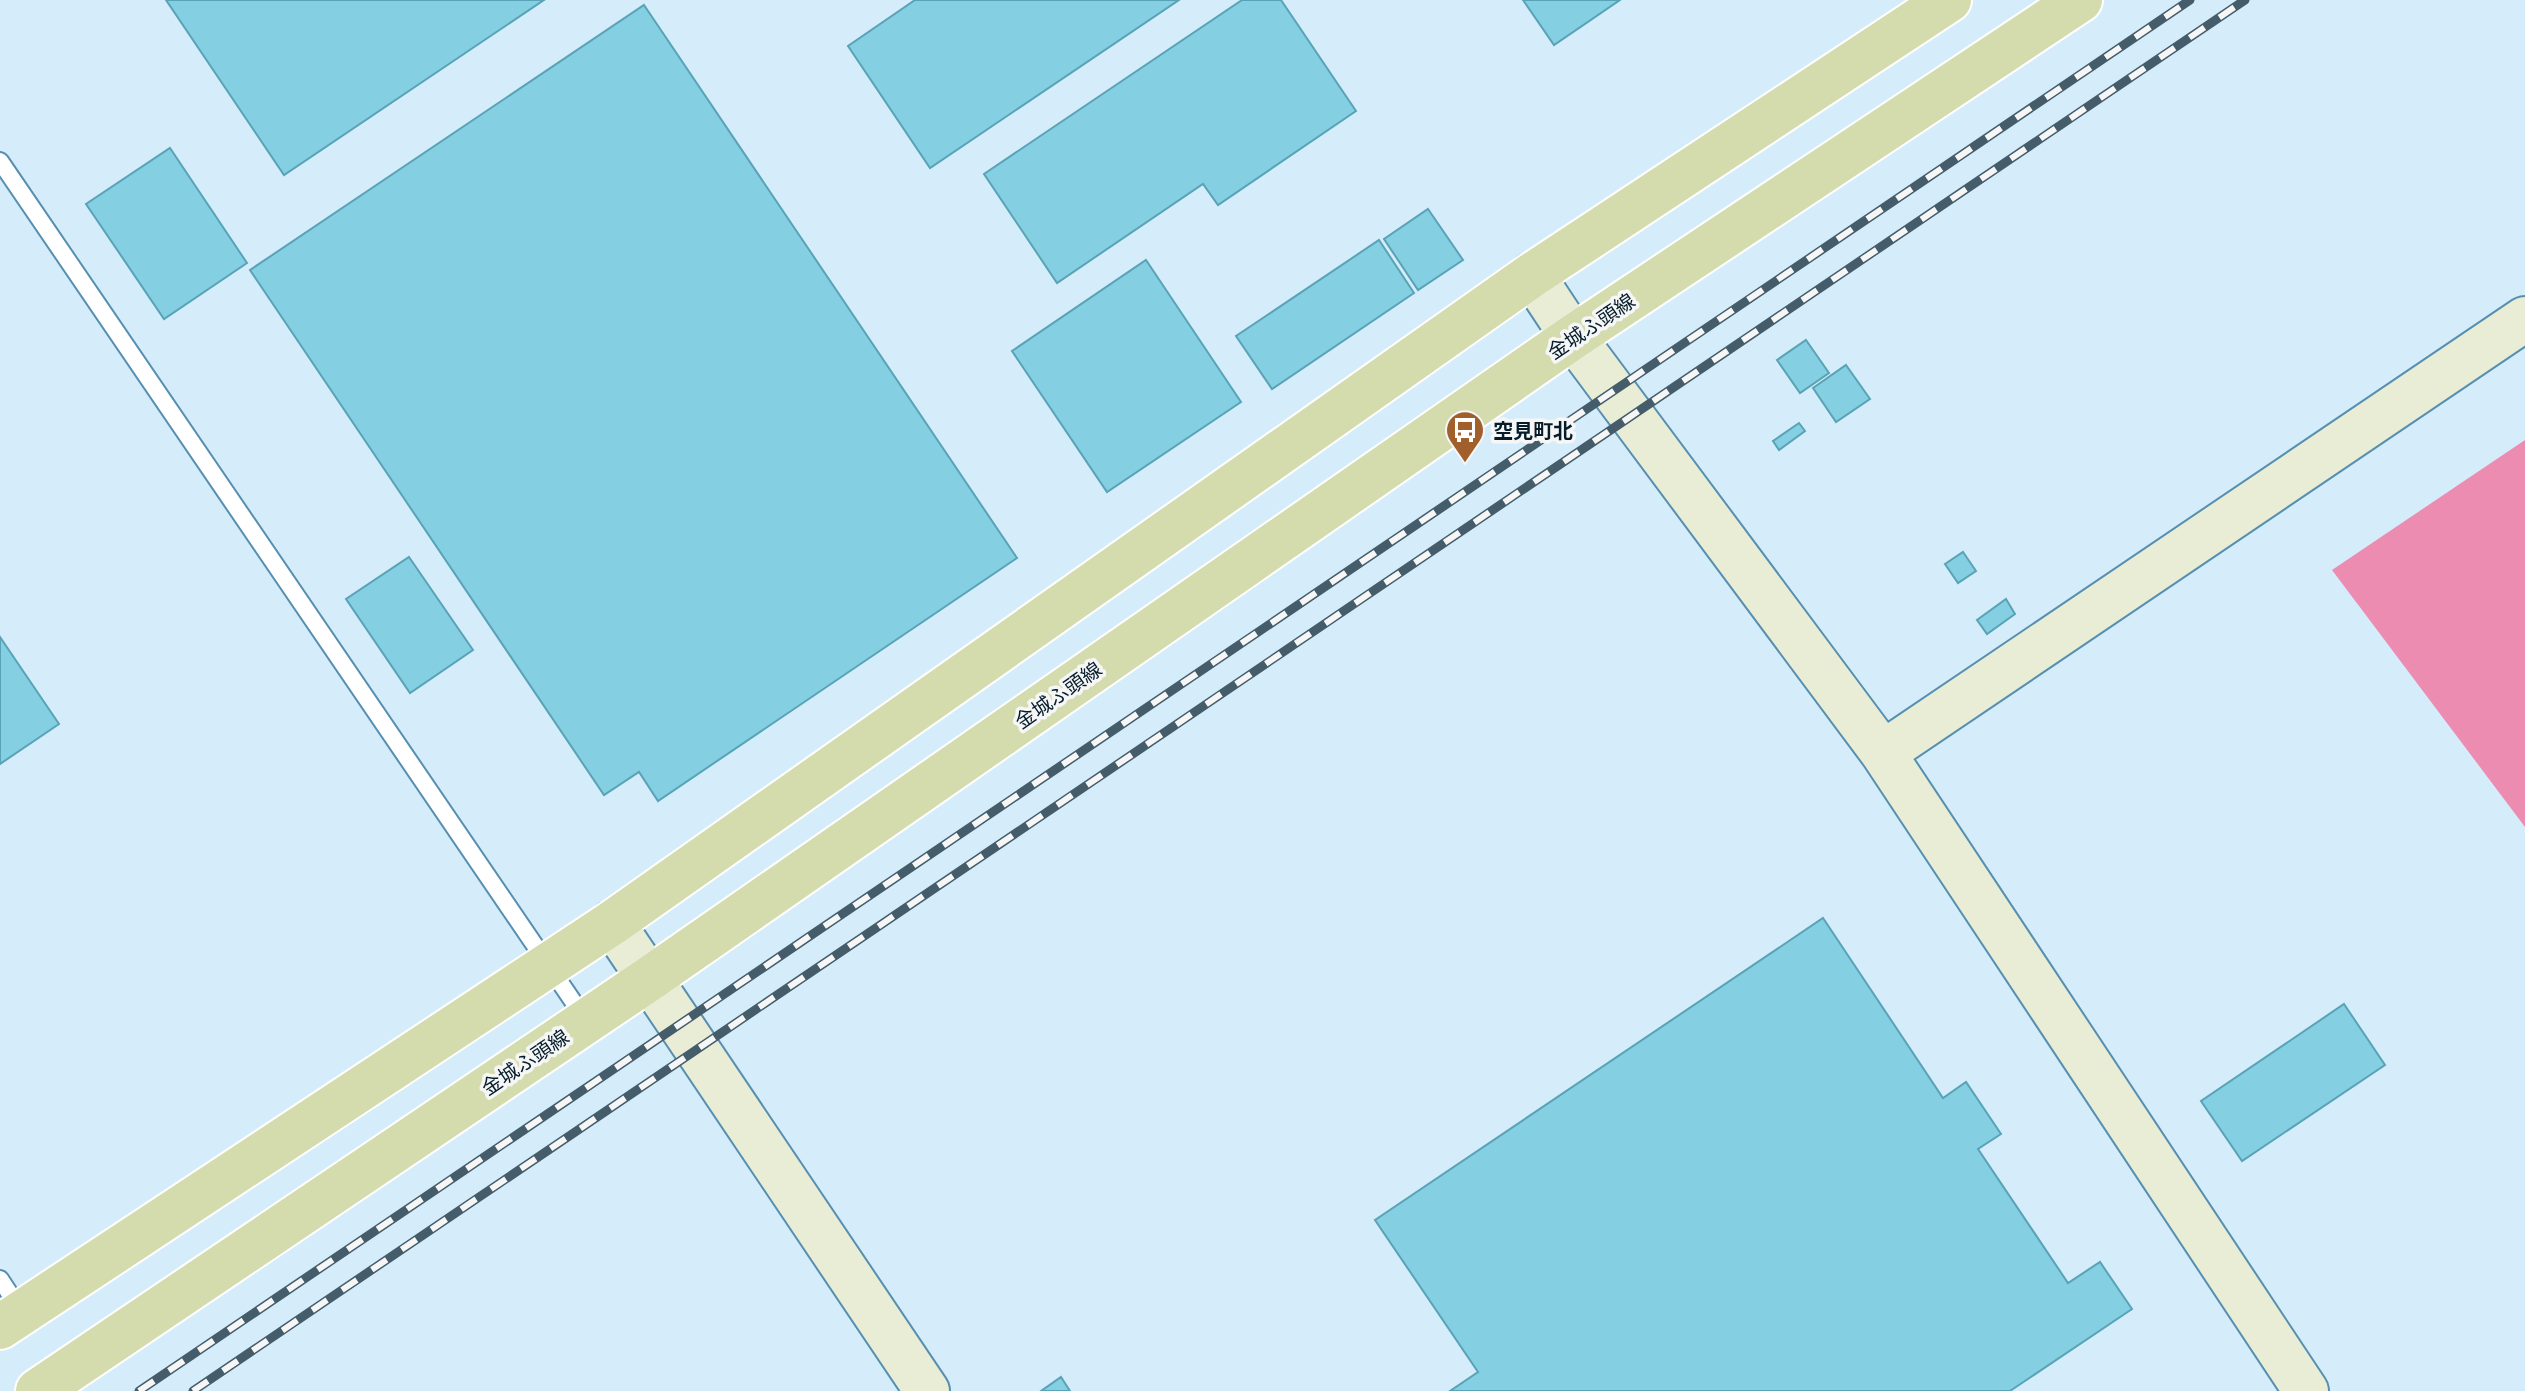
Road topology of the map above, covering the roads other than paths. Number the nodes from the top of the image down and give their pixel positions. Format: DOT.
graph roads {
  1 [pos="1949,0"];
  2 [pos="2080,0"];
  3 [pos="0,161"];
  4 [pos="1532,275"];
  5 [pos="2525,319"];
  6 [pos="1573,337"];
  7 [pos="1883,753"];
  8 [pos="612,923"];
  9 [pos="549,964"];
  10 [pos="649,979"];
  11 [pos="586,1020"];
  12 [pos="7,1306"];
  13 [pos="38,1391"];
  14 [pos="927,1391"];
  15 [pos="2306,1391"];
  1 -- 4 [label="main road"];
  2 -- 6 [label="main road, 金城ふ頭線"];
  3 -- 9 [label="lane"];
  4 -- 6 [label="street"];
  4 -- 8 [label="main road"];
  5 -- 7 [label="street"];
  6 -- 7 [label="street"];
  6 -- 10 [label="main road, 金城ふ頭線"];
  7 -- 15 [label="street"];
  8 -- 9 [label="main road"];
  8 -- 10 [label="street"];
  9 -- 11 [label="lane"];
  9 -- 12 [label="main road"];
  10 -- 11 [label="main road, 金城ふ頭線"];
  10 -- 14 [label="street"];
  11 -- 13 [label="main road, 金城ふ頭線"];
}
